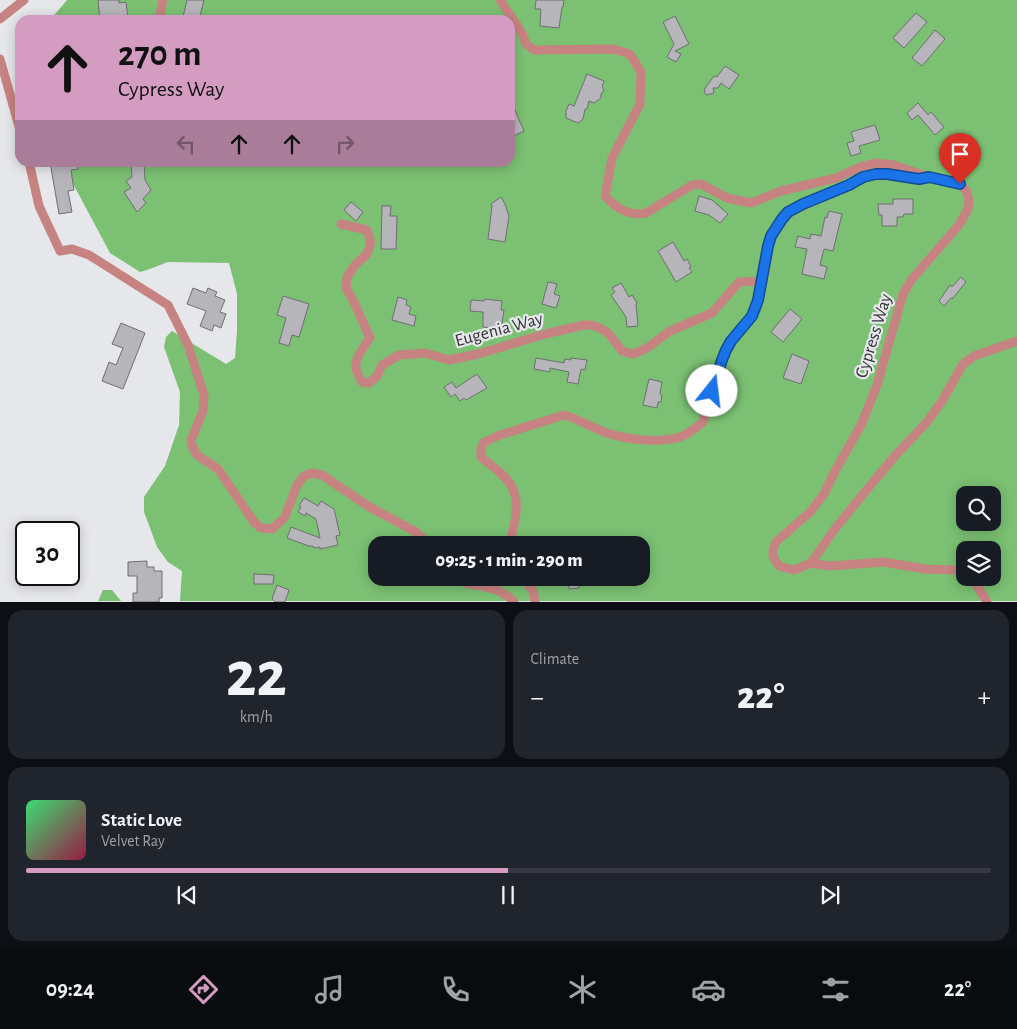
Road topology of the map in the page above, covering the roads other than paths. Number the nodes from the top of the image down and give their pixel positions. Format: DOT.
graph roads {
  1 [pos="24,0"];
  2 [pos="163,0"];
  3 [pos="500,0"];
  4 [pos="160,15"];
  5 [pos="510,15"];
  6 [pos="0,19"];
  7 [pos="515,22"];
  8 [pos="0,59"];
  9 [pos="15,112"];
  10 [pos="30,167"];
  11 [pos="929,177"];
  12 [pos="341,224"];
  13 [pos="762,281"];
  14 [pos="1017,341"];
  15 [pos="420,536"];
  16 [pos="511,536"];
  17 [pos="811,563"];
  18 [pos="956,570"];
  19 [pos="483,586"];
  20 [pos="529,586"];
  21 [pos="977,586"];
  22 [pos="514,602"];
  23 [pos="535,602"];
  24 [pos="987,602"];
  1 -- 6 [label="street"];
  2 -- 4 [label="street"];
  3 -- 5 [label="street, Cypress Way"];
  7 -- 11 [label="street, Cypress Way"];
  8 -- 9 [label="street"];
  10 -- 15 [label="street"];
  11 -- 13 [label="street"];
  11 -- 17 [label="street, Cypress Way"];
  12 -- 13 [label="street, Eugenia Way"];
  13 -- 16 [label="street"];
  14 -- 17 [label="street"];
  17 -- 18 [label="street"];
  19 -- 22 [label="street"];
  20 -- 23 [label="street"];
  21 -- 24 [label="street"];
}
